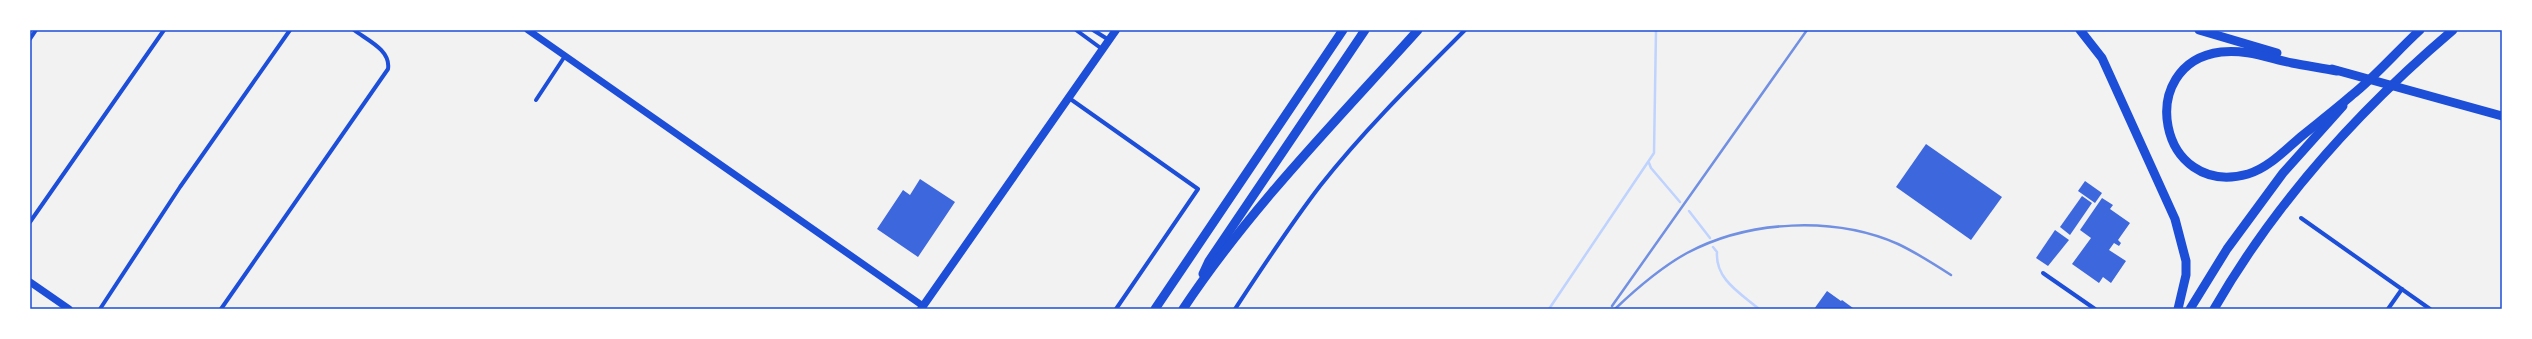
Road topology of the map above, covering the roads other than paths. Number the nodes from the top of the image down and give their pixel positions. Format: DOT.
graph roads {
  1 [pos="36,30"];
  2 [pos="164,30"];
  3 [pos="290,30"];
  4 [pos="354,30"];
  5 [pos="528,30"];
  6 [pos="1076,30"];
  7 [pos="1093,30"];
  8 [pos="1116,30"];
  9 [pos="1343,30"];
  10 [pos="1365,30"];
  11 [pos="1418,30"];
  12 [pos="1465,30"];
  13 [pos="2080,30"];
  14 [pos="2199,30"];
  15 [pos="2420,30"];
  16 [pos="2452,30"];
  17 [pos="30,39"];
  18 [pos="1109,40"];
  19 [pos="1102,49"];
  20 [pos="566,56"];
  21 [pos="2337,71"];
  22 [pos="2353,95"];
  23 [pos="1069,98"];
  24 [pos="536,100"];
  25 [pos="2502,116"];
  26 [pos="2301,218"];
  27 [pos="30,222"];
  28 [pos="2043,273"];
  29 [pos="30,282"];
  30 [pos="1197,288"];
  31 [pos="2402,289"];
  32 [pos="101,307"];
  33 [pos="922,307"];
  34 [pos="69,309"];
  35 [pos="221,309"];
  36 [pos="1116,309"];
  37 [pos="1155,309"];
  38 [pos="1184,309"];
  39 [pos="1235,309"];
  40 [pos="2095,309"];
  41 [pos="2178,309"];
  42 [pos="2190,309"];
  43 [pos="2214,309"];
  44 [pos="2388,309"];
  45 [pos="2430,309"];
  1 -- 17 [label="street"];
  2 -- 27 [label="street"];
  3 -- 32 [label="street"];
  4 -- 35 [label="street"];
  5 -- 20 [label="street"];
  6 -- 19 [label="street"];
  7 -- 18 [label="street"];
  8 -- 18 [label="main road"];
  9 -- 37 [label="main road"];
  10 -- 30 [label="main road"];
  11 -- 30 [label="main road"];
  12 -- 39 [label="street"];
  13 -- 41 [label="main road"];
  14 -- 21 [label="main road"];
  15 -- 22 [label="main road"];
  16 -- 43 [label="main road"];
  18 -- 19 [label="main road"];
  19 -- 23 [label="main road"];
  20 -- 24 [label="street"];
  20 -- 33 [label="street"];
  21 -- 22 [label="main road"];
  21 -- 25 [label="main road"];
  22 -- 42 [label="main road"];
  23 -- 33 [label="main road"];
  23 -- 36 [label="street"];
  26 -- 31 [label="street"];
  28 -- 40 [label="street"];
  29 -- 34 [label="street"];
  30 -- 38 [label="main road"];
  31 -- 44 [label="street"];
  31 -- 45 [label="street"];
}
